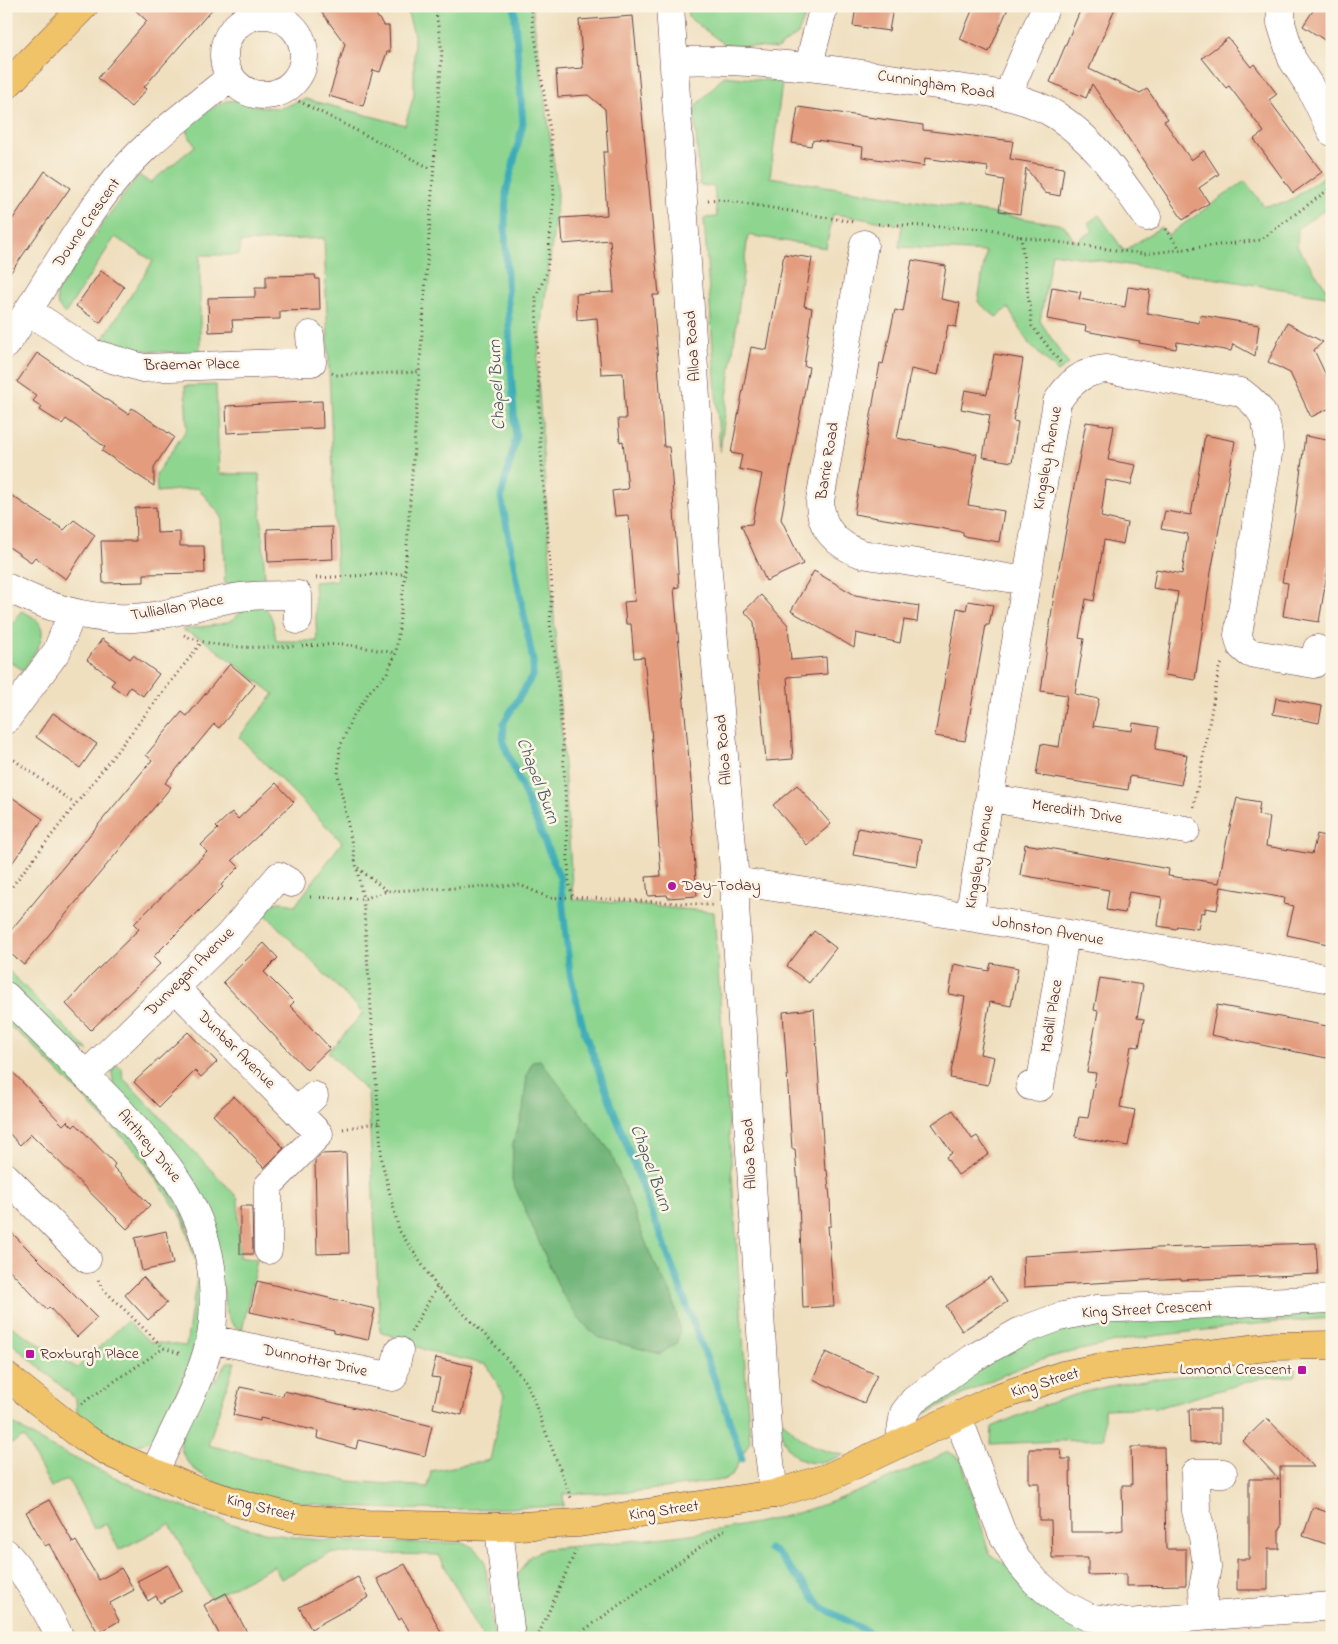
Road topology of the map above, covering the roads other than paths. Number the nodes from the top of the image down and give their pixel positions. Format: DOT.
graph roads {
  1 [pos="84,6"];
  2 [pos="670,6"];
  3 [pos="824,6"];
  4 [pos="1046,6"];
  5 [pos="1281,6"];
  6 [pos="675,61"];
  7 [pos="810,66"];
  8 [pos="231,77"];
  9 [pos="6,86"];
  10 [pos="1010,96"];
  11 [pos="1332,132"];
  12 [pos="1147,217"];
  13 [pos="866,230"];
  14 [pos="29,311"];
  15 [pos="310,335"];
  16 [pos="6,345"];
  17 [pos="1026,581"];
  18 [pos="6,587"];
  19 [pos="298,607"];
  20 [pos="72,613"];
  21 [pos="1317,649"];
  22 [pos="6,720"];
  23 [pos="990,798"];
  24 [pos="1173,822"];
  25 [pos="291,883"];
  26 [pos="735,893"];
  27 [pos="970,917"];
  28 [pos="1065,935"];
  29 [pos="1332,979"];
  30 [pos="175,988"];
  31 [pos="6,996"];
  32 [pos="86,1075"];
  33 [pos="1030,1086"];
  34 [pos="6,1177"];
  35 [pos="268,1250"];
  36 [pos="87,1259"];
  37 [pos="1332,1299"];
  38 [pos="1332,1345"];
  39 [pos="207,1350"];
  40 [pos="400,1351"];
  41 [pos="6,1376"];
  42 [pos="957,1415"];
  43 [pos="899,1444"];
  44 [pos="154,1473"];
  45 [pos="1223,1473"];
  46 [pos="774,1494"];
  47 [pos="499,1527"];
  48 [pos="6,1553"];
  49 [pos="1332,1606"];
  50 [pos="1204,1616"];
  51 [pos="60,1638"];
  52 [pos="511,1638"];
  1 -- 9 [label="main road"];
  2 -- 6 [label="street, Alloa Road"];
  3 -- 7 [label="street"];
  4 -- 10 [label="street"];
  5 -- 11 [label="street"];
  6 -- 7 [label="street, Cunningham Road"];
  6 -- 26 [label="street, Alloa Road"];
  7 -- 10 [label="street, Cunningham Road"];
  8 -- 8 [label="street"];
  8 -- 14 [label="street, Doune Crescent"];
  10 -- 12 [label="street, Cunningham Road"];
  13 -- 17 [label="street, Barrie Road"];
  14 -- 15 [label="street, Braemar Place"];
  14 -- 16 [label="street, Doune Crescent"];
  17 -- 21 [label="street, Kingsley Avenue"];
  17 -- 23 [label="street, Kingsley Avenue"];
  18 -- 20 [label="street, Tulliallan Place"];
  19 -- 20 [label="street, Tulliallan Place"];
  20 -- 22 [label="street"];
  23 -- 24 [label="street, Meredith Drive"];
  23 -- 27 [label="street, Kingsley Avenue"];
  25 -- 30 [label="street, Dunvegan Avenue"];
  26 -- 27 [label="street, Johnston Avenue"];
  26 -- 46 [label="street, Alloa Road"];
  27 -- 28 [label="street, Johnston Avenue"];
  28 -- 29 [label="street, Johnston Avenue"];
  28 -- 33 [label="street, Madill Place"];
  30 -- 32 [label="street, Dunvegan Avenue"];
  30 -- 35 [label="street, Dunbar Avenue"];
  31 -- 32 [label="street, Airthrey Drive"];
  32 -- 39 [label="street, Airthrey Drive"];
  34 -- 36 [label="street"];
  37 -- 43 [label="street, King Street Crescent"];
  38 -- 42 [label="main road, King Street"];
  39 -- 40 [label="street, Dunnottar Drive"];
  39 -- 44 [label="street, Airthrey Drive"];
  41 -- 44 [label="main road, King Street"];
  42 -- 43 [label="main road, King Street"];
  42 -- 50 [label="street"];
  43 -- 46 [label="main road, King Street"];
  44 -- 47 [label="main road, King Street"];
  45 -- 50 [label="street"];
  46 -- 47 [label="main road, King Street"];
  47 -- 52 [label="street"];
  48 -- 51 [label="street"];
  49 -- 50 [label="street"];
}
